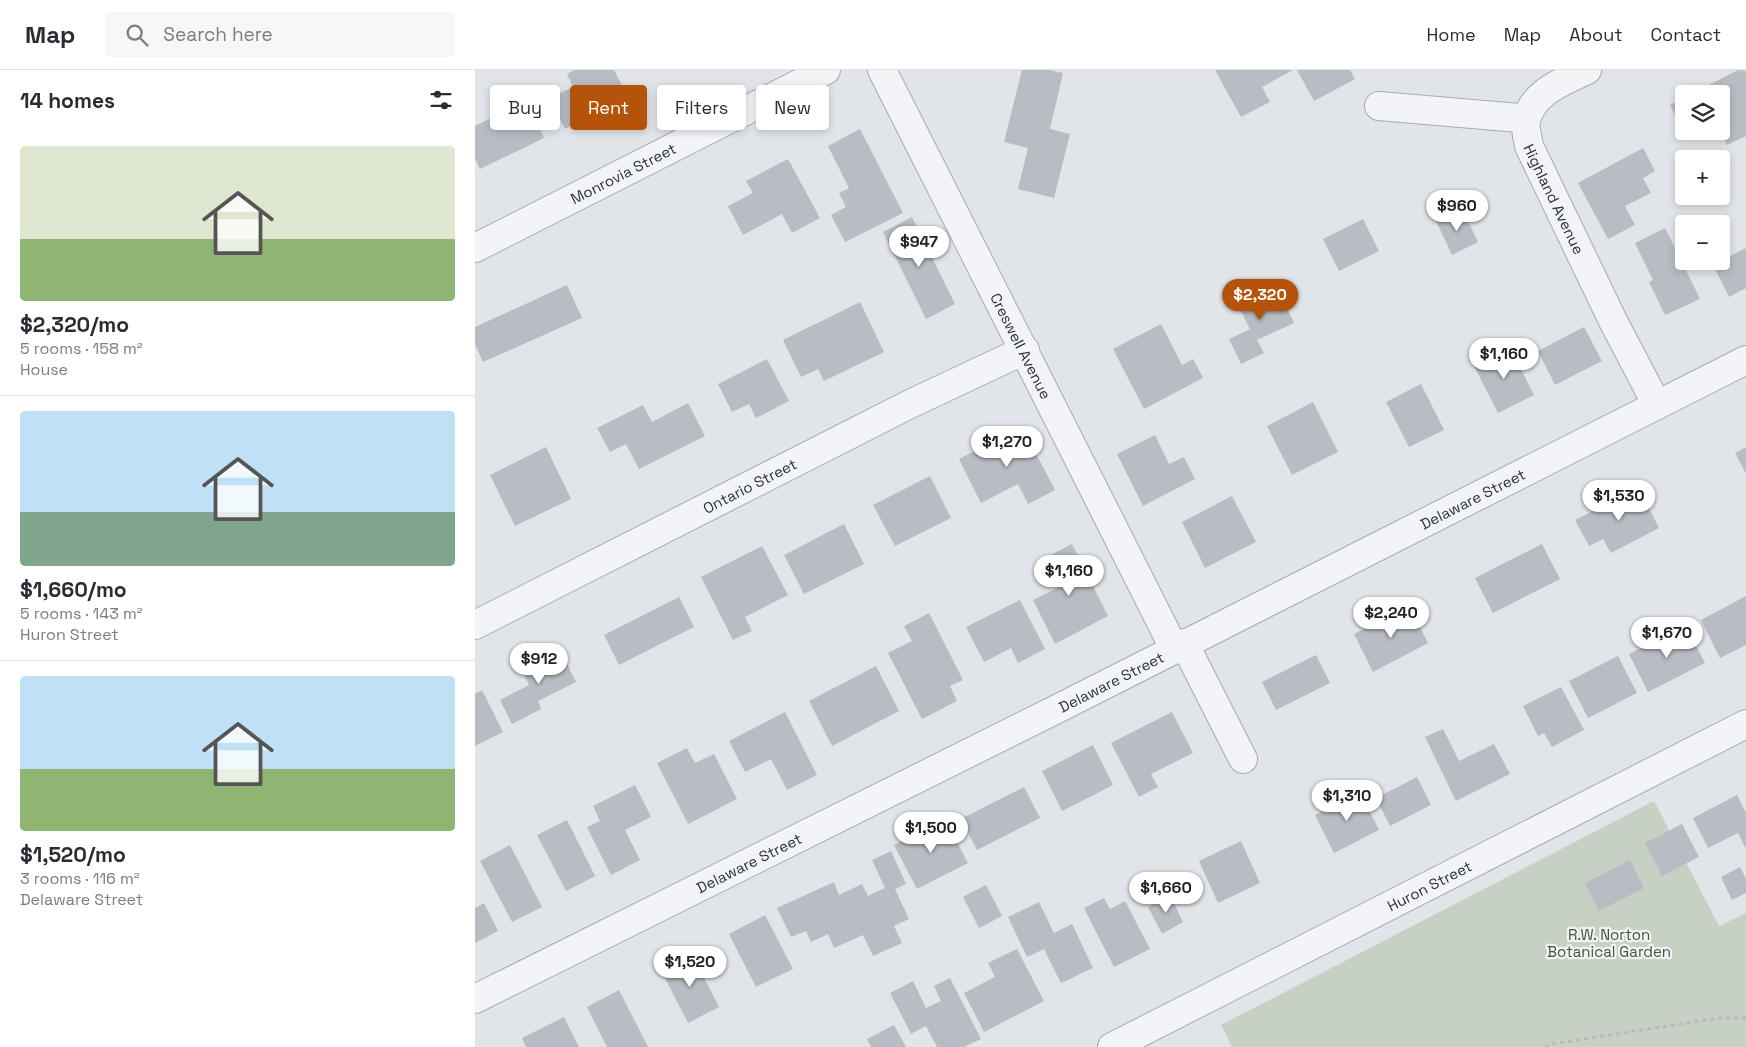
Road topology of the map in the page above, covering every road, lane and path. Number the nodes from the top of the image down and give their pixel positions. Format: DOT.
graph roads {
  1 [pos="826,70"];
  2 [pos="882,70"];
  3 [pos="1587,70"];
  4 [pos="1379,106"];
  5 [pos="1525,124"];
  6 [pos="475,248"];
  7 [pos="1025,350"];
  8 [pos="1746,360"];
  9 [pos="1657,405"];
  10 [pos="475,625"];
  11 [pos="1179,645"];
  12 [pos="1746,724"];
  13 [pos="1243,759"];
  14 [pos="475,999"];
  15 [pos="1746,1018"];
  16 [pos="1112,1047"];
  17 [pos="1545,1047"];
  1 -- 6 [label="street, Monrovia Street"];
  2 -- 7 [label="street, Creswell Avenue"];
  3 -- 5 [label="street"];
  4 -- 5 [label="street, Highland Avenue"];
  5 -- 9 [label="street, Highland Avenue"];
  7 -- 10 [label="street, Ontario Street"];
  7 -- 11 [label="street, Creswell Avenue"];
  8 -- 9 [label="street, Delaware Street"];
  9 -- 11 [label="street, Delaware Street"];
  11 -- 13 [label="street, Creswell Avenue"];
  11 -- 14 [label="street, Delaware Street"];
  12 -- 16 [label="street, Huron Street"];
  15 -- 17 [label="path"];
}
